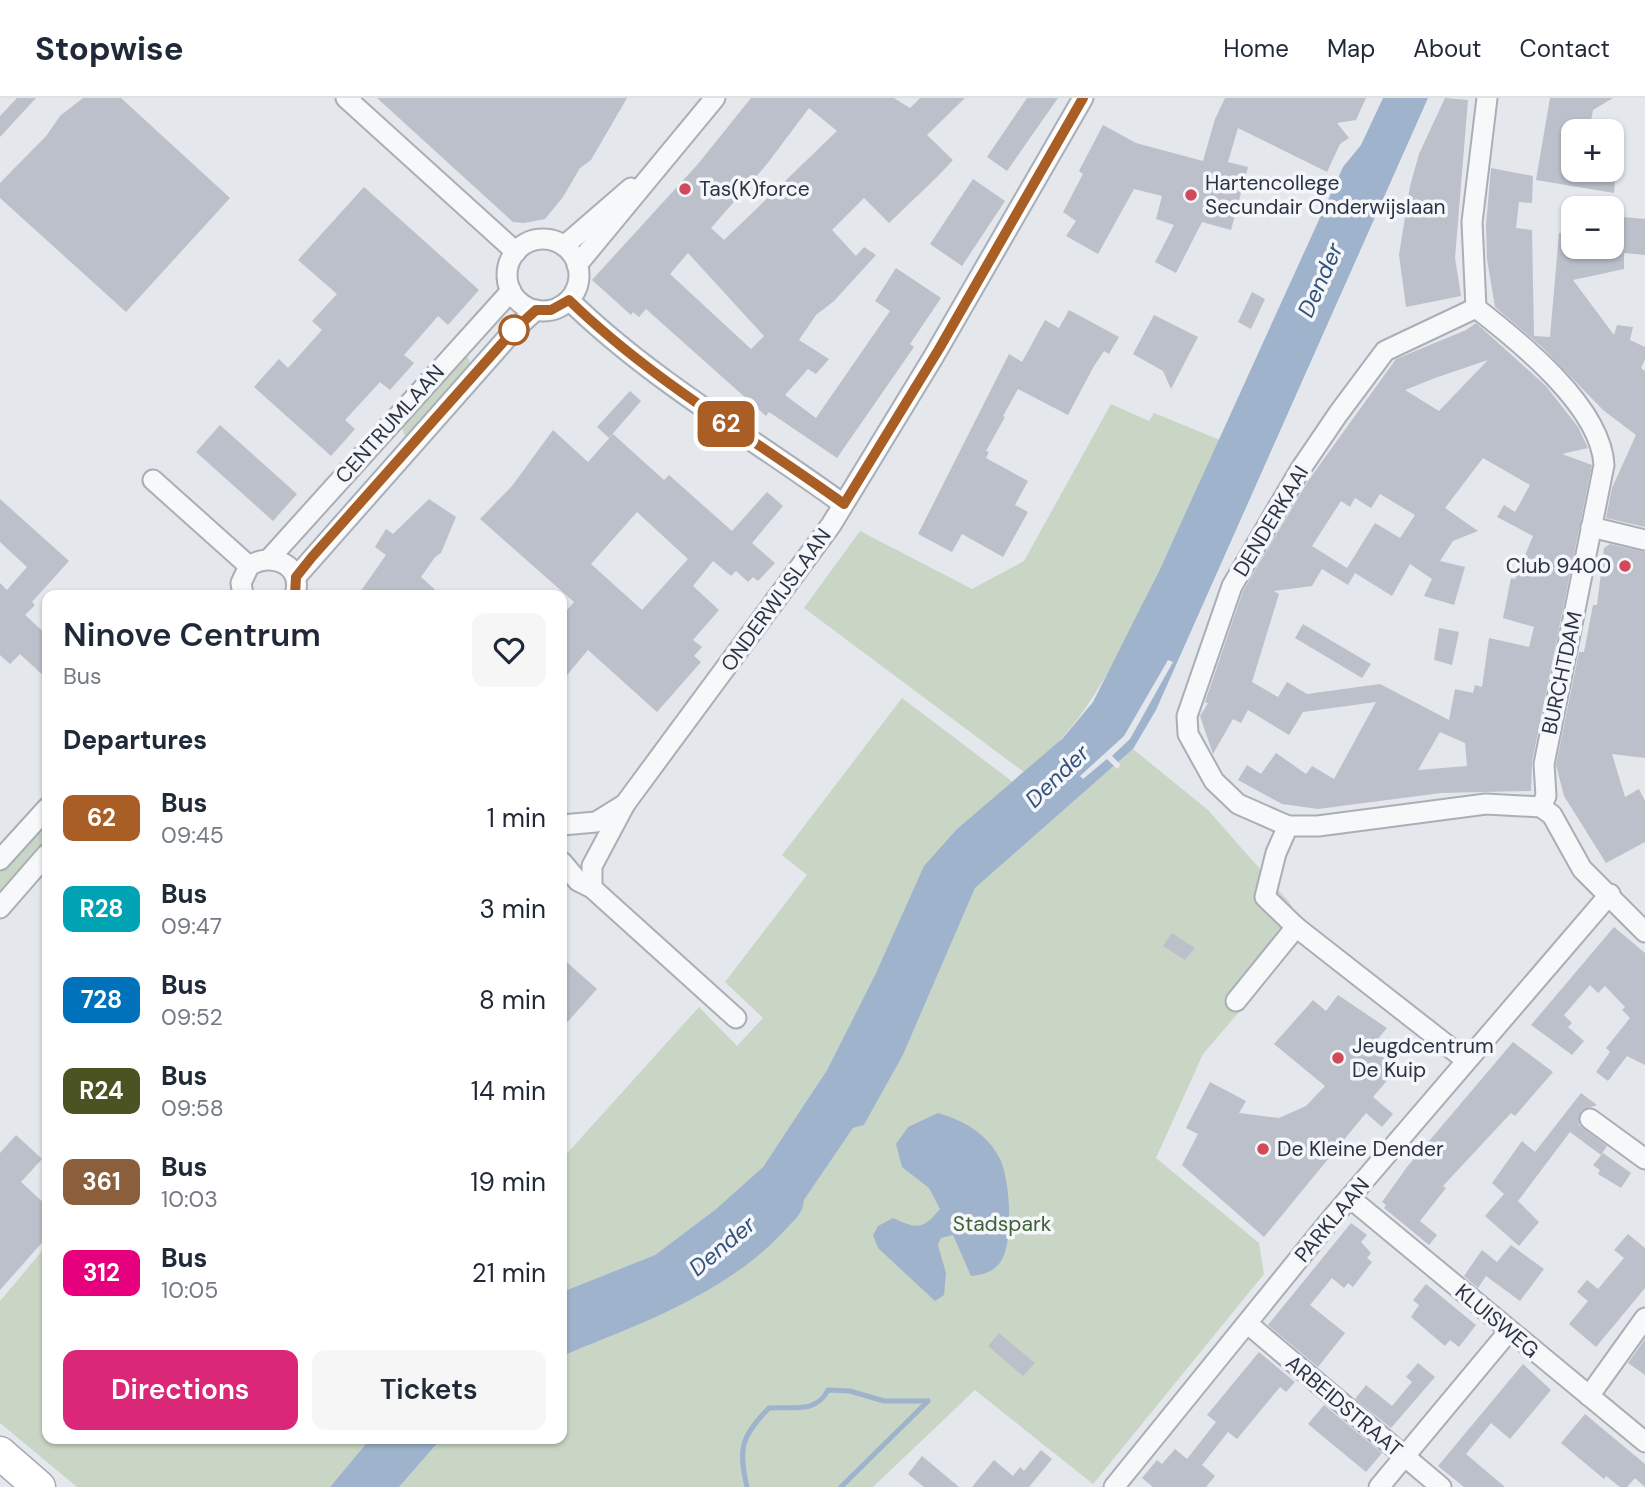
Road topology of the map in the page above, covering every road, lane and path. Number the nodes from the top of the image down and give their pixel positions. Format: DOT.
graph roads {
  1 [pos="346,98"];
  2 [pos="715,98"];
  3 [pos="1083,98"];
  4 [pos="1487,98"];
  5 [pos="674,150"];
  6 [pos="565,246"];
  7 [pos="516,252"];
  8 [pos="578,265"];
  9 [pos="511,291"];
  10 [pos="569,300"];
  11 [pos="1476,309"];
  12 [pos="536,310"];
  13 [pos="153,480"];
  14 [pos="844,504"];
  15 [pos="1591,527"];
  16 [pos="1645,540"];
  17 [pos="270,558"];
  18 [pos="249,566"];
  19 [pos="295,586"];
  20 [pos="242,590"];
  21 [pos="625,804"];
  22 [pos="1541,807"];
  23 [pos="42,814"];
  24 [pos="567,825"];
  25 [pos="1288,826"];
  26 [pos="0,860"];
  27 [pos="42,860"];
  28 [pos="567,868"];
  29 [pos="592,888"];
  30 [pos="1610,894"];
  31 [pos="0,908"];
  32 [pos="1296,927"];
  33 [pos="1645,932"];
  34 [pos="1236,1001"];
  35 [pos="736,1017"];
  36 [pos="1466,1060"];
  37 [pos="1590,1119"];
  38 [pos="1645,1159"];
  39 [pos="1350,1198"];
  40 [pos="1645,1318"];
  41 [pos="1248,1324"];
  42 [pos="1508,1331"];
  43 [pos="1589,1396"];
  44 [pos="1645,1442"];
  45 [pos="0,1453"];
  46 [pos="1404,1457"];
  47 [pos="39,1487"];
  48 [pos="1114,1487"];
  49 [pos="1379,1487"];
  50 [pos="1441,1487"];
  1 -- 7 [label="street"];
  2 -- 5 [label="street"];
  3 -- 14 [label="street, ONDERWIJSLAAN"];
  4 -- 11 [label="street"];
  5 -- 6 [label="street"];
  5 -- 8 [label="street"];
  6 -- 7 [label="street"];
  6 -- 8 [label="street"];
  7 -- 9 [label="street"];
  8 -- 10 [label="street"];
  9 -- 12 [label="street"];
  9 -- 17 [label="street, CENTRUMLAAN"];
  10 -- 12 [label="street, CENTRUMLAAN"];
  10 -- 14 [label="street"];
  11 -- 15 [label="street, BURCHTDAM"];
  11 -- 25 [label="street, DENDERKAAI"];
  12 -- 19 [label="street, CENTRUMLAAN"];
  13 -- 18 [label="street"];
  14 -- 21 [label="street, ONDERWIJSLAAN"];
  15 -- 16 [label="street"];
  15 -- 22 [label="street, BURCHTDAM"];
  17 -- 18 [label="street, CENTRUMLAAN"];
  17 -- 19 [label="street, CENTRUMLAAN"];
  18 -- 20 [label="street"];
  21 -- 24 [label="street, ONDERWIJSLAAN"];
  21 -- 29 [label="street, ONDERWIJSLAAN"];
  22 -- 25 [label="street"];
  22 -- 30 [label="street"];
  23 -- 26 [label="street"];
  25 -- 32 [label="street"];
  27 -- 31 [label="street"];
  28 -- 29 [label="street"];
  29 -- 35 [label="street"];
  30 -- 33 [label="street"];
  30 -- 36 [label="street, PARKLAAN"];
  32 -- 34 [label="street"];
  32 -- 36 [label="street"];
  36 -- 39 [label="street, PARKLAAN"];
  37 -- 38 [label="street"];
  39 -- 41 [label="street, PARKLAAN"];
  39 -- 42 [label="street, KLUISWEG"];
  40 -- 43 [label="street"];
  41 -- 46 [label="street, ARBEIDSTRAAT"];
  41 -- 48 [label="street, PARKLAAN"];
  42 -- 43 [label="street, KLUISWEG"];
  42 -- 46 [label="street"];
  43 -- 44 [label="street, KLUISWEG"];
  45 -- 47 [label="main road"];
  46 -- 49 [label="street"];
  46 -- 50 [label="street, ARBEIDSTRAAT"];
}
